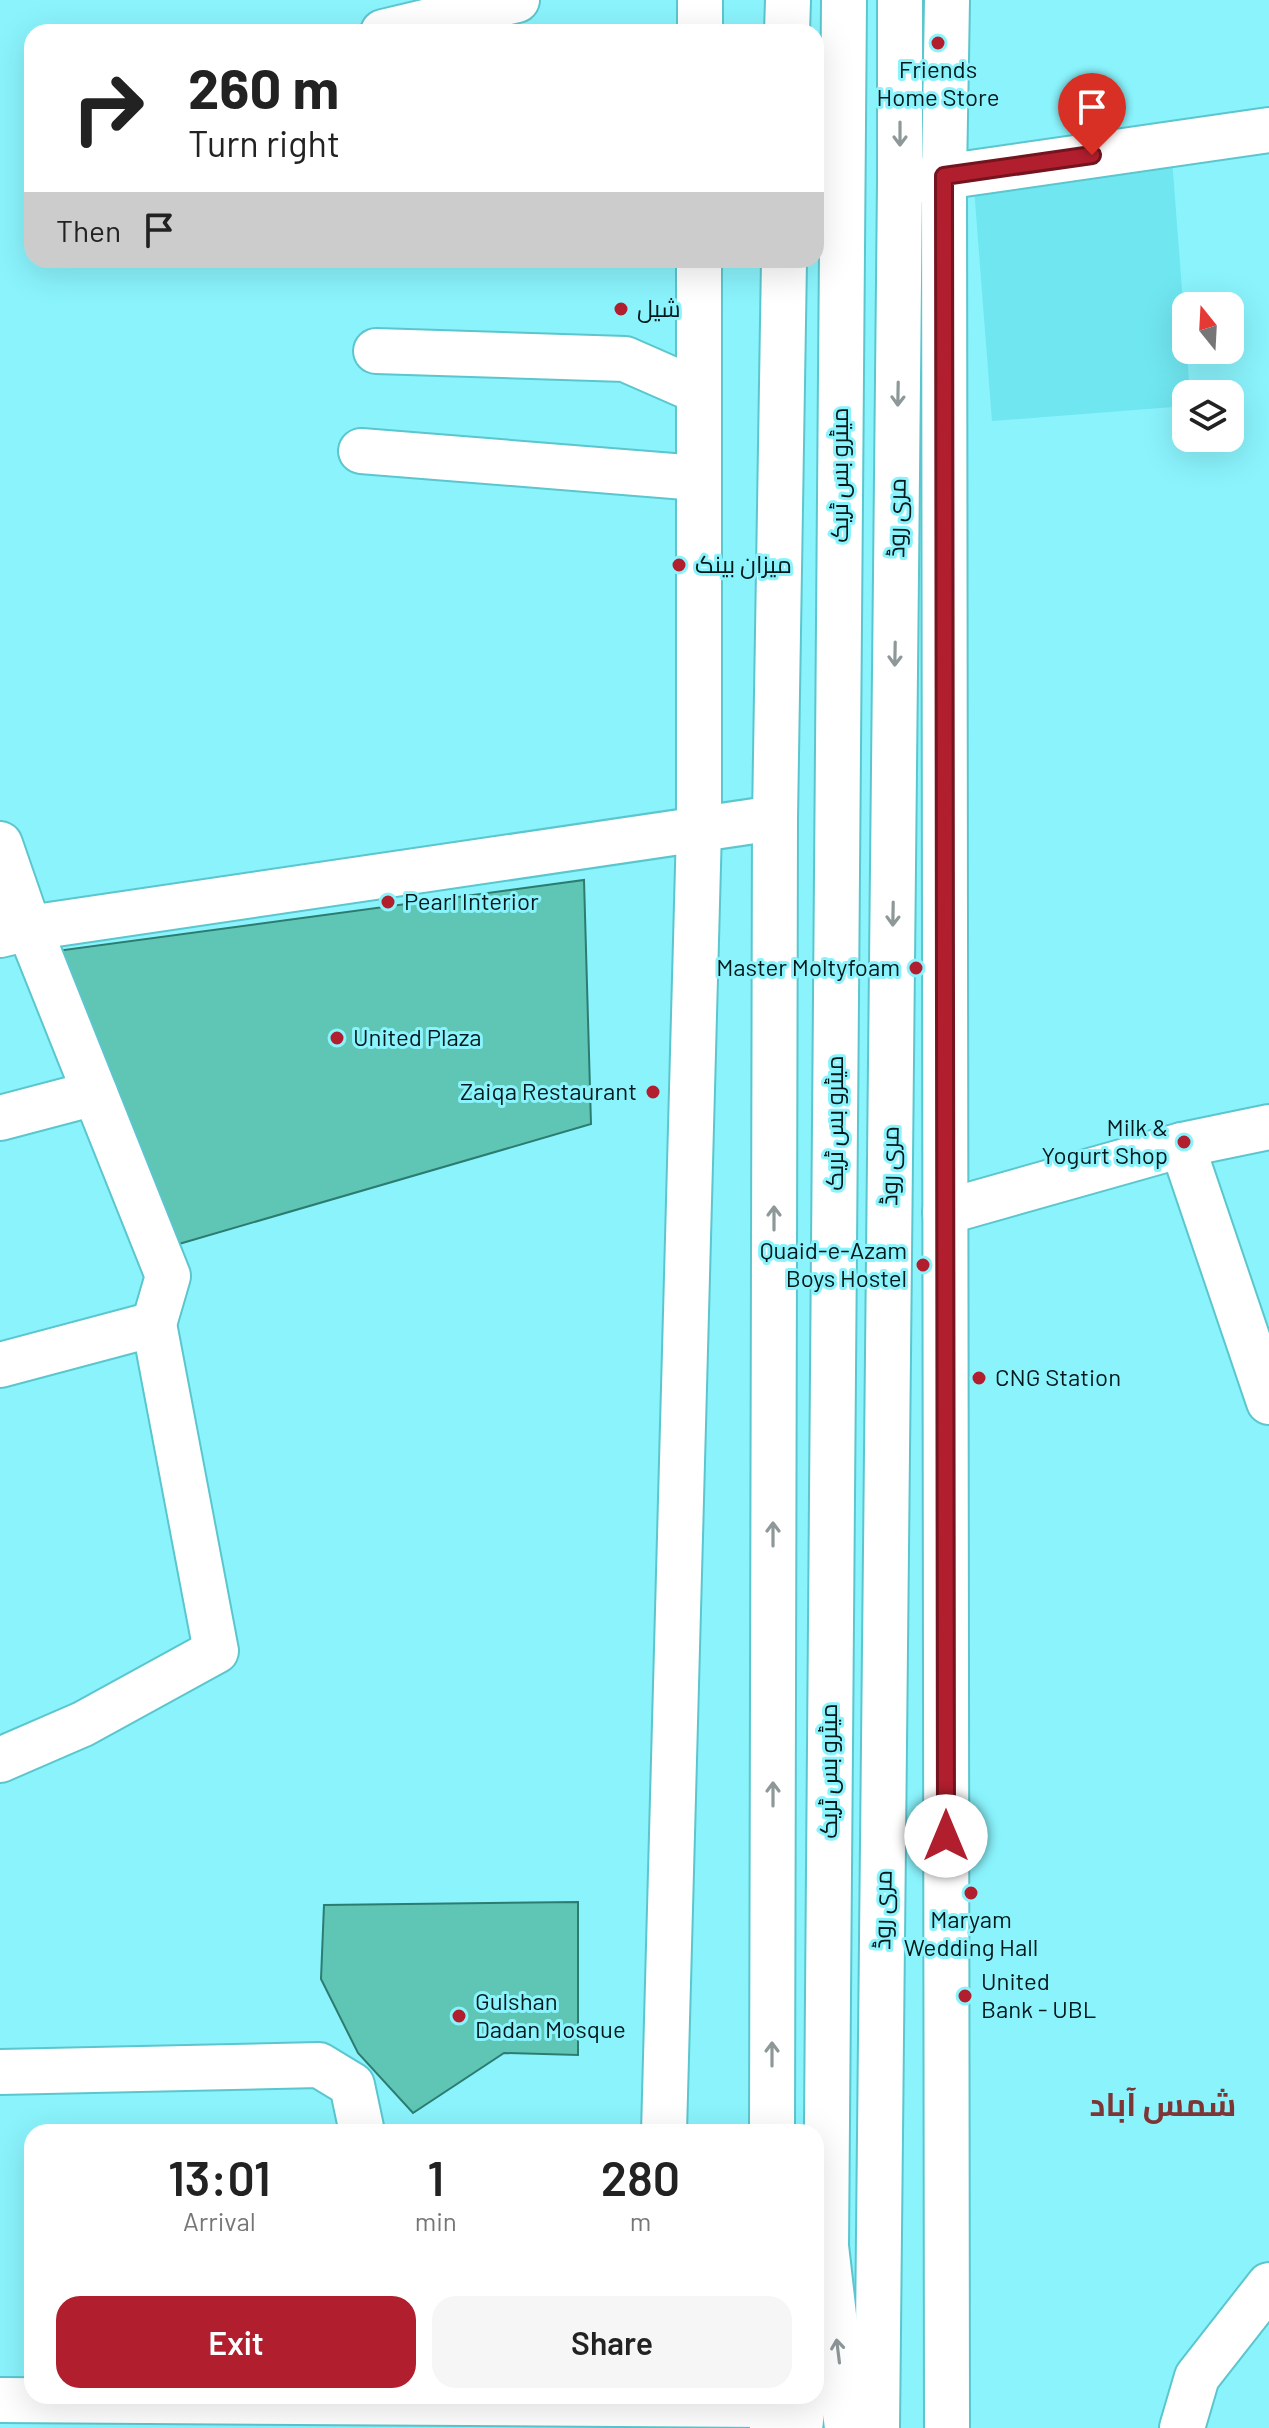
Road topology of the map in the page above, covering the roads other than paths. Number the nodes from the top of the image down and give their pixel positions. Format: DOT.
graph roads {
  1 [pos="517,0"];
  2 [pos="700,0"];
  3 [pos="788,0"];
  4 [pos="844,0"];
  5 [pos="900,0"];
  6 [pos="947,0"];
  7 [pos="416,24"];
  8 [pos="700,24"];
  9 [pos="787,24"];
  10 [pos="1269,130"];
  11 [pos="944,176"];
  12 [pos="900,183"];
  13 [pos="699,268"];
  14 [pos="784,268"];
  15 [pos="376,351"];
  16 [pos="698,391"];
  17 [pos="361,451"];
  18 [pos="698,478"];
  19 [pos="775,818"];
  20 [pos="699,829"];
  21 [pos="0,844"];
  22 [pos="14,931"];
  23 [pos="95,1093"];
  24 [pos="0,1118"];
  25 [pos="1269,1127"];
  26 [pos="1182,1145"];
  27 [pos="945,1212"];
  28 [pos="154,1324"];
  29 [pos="0,1365"];
  30 [pos="1269,1402"];
  31 [pos="0,1760"];
  32 [pos="0,2072"];
  33 [pos="360,2124"];
  34 [pos="664,2124"];
  35 [pos="772,2124"];
  36 [pos="826,2246"];
  37 [pos="824,2260"];
  38 [pos="1269,2285"];
  39 [pos="0,2400"];
  40 [pos="24,2400"];
  41 [pos="424,2404"];
  42 [pos="666,2409"];
  43 [pos="784,2411"];
  44 [pos="567,2416"];
  45 [pos="847,2428"];
  46 [pos="877,2428"];
  47 [pos="947,2428"];
  48 [pos="1182,2428"];
  1 -- 7 [label="street"];
  2 -- 8 [label="street"];
  3 -- 9 [label="street"];
  4 -- 36 [label="street, میٹرو بس ٹریک"];
  5 -- 12 [label="street, مری روڈ, one-way"];
  6 -- 11 [label="street"];
  10 -- 11 [label="street"];
  11 -- 12 [label="street"];
  11 -- 27 [label="street"];
  12 -- 46 [label="street, مری روڈ, one-way"];
  13 -- 16 [label="street"];
  14 -- 19 [label="street"];
  15 -- 16 [label="street"];
  16 -- 18 [label="street"];
  17 -- 18 [label="street"];
  18 -- 20 [label="street"];
  19 -- 20 [label="street"];
  35 -- 19 [label="street, one-way"];
  20 -- 22 [label="street"];
  20 -- 34 [label="street"];
  21 -- 22 [label="street"];
  22 -- 23 [label="street"];
  23 -- 24 [label="street"];
  23 -- 28 [label="street"];
  25 -- 26 [label="street"];
  26 -- 27 [label="street"];
  26 -- 30 [label="street"];
  27 -- 47 [label="street"];
  28 -- 29 [label="street"];
  28 -- 31 [label="street"];
  32 -- 33 [label="street"];
  36 -- 37 [label="street, میٹرو بس ٹریک"];
  45 -- 36 [label="street, میٹرو بس ٹریک, one-way"];
  38 -- 48 [label="street"];
  39 -- 40 [label="street"];
  41 -- 44 [label="street"];
  42 -- 43 [label="street"];
  42 -- 44 [label="street"];
}
